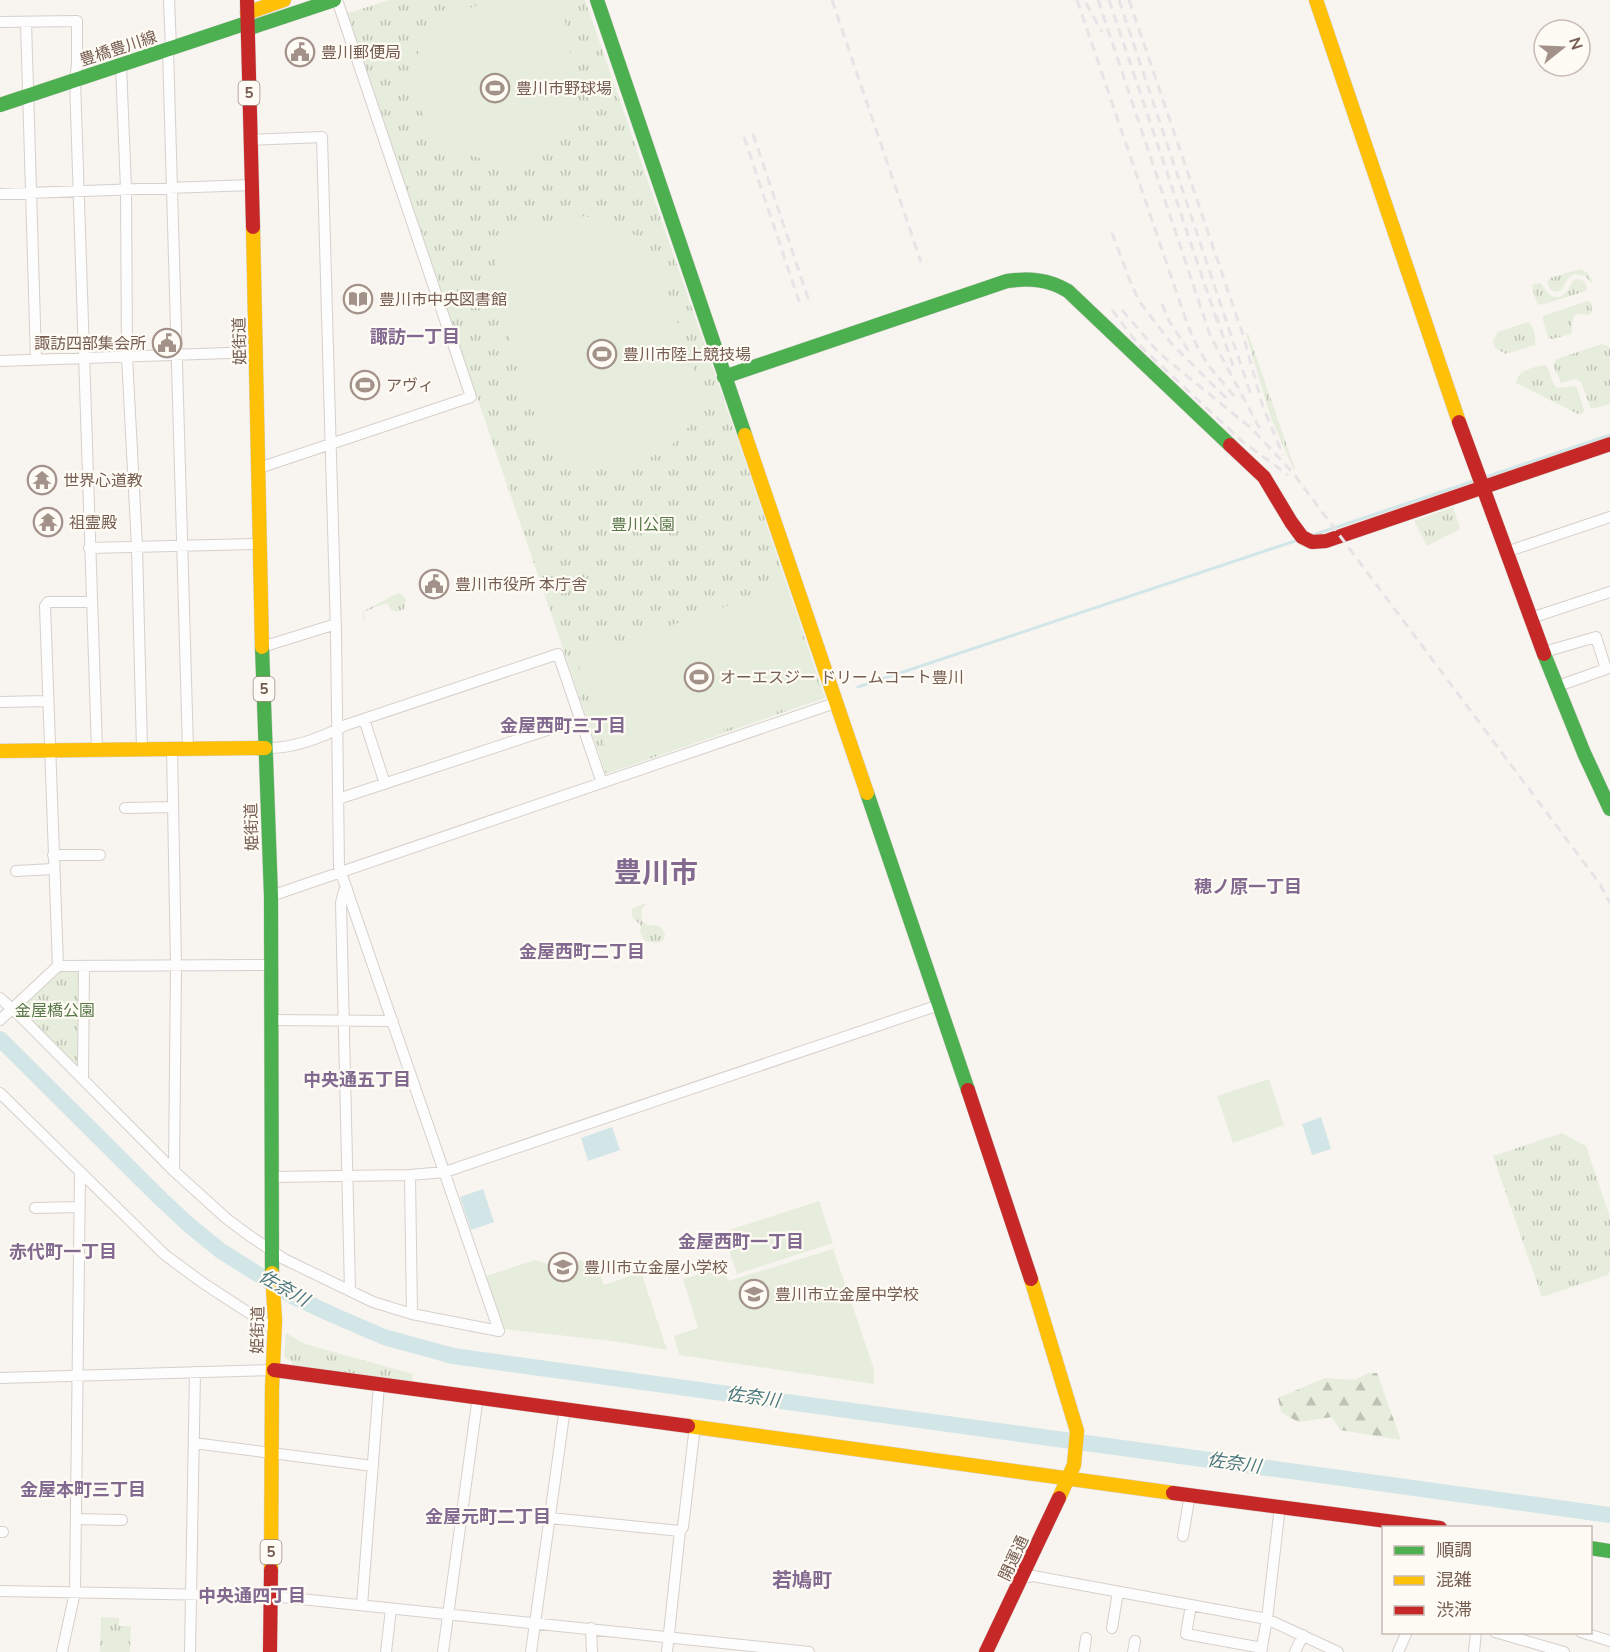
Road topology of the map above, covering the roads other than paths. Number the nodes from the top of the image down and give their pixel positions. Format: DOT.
graph roads {
  1 [pos="169,0"];
  2 [pos="284,0"];
  3 [pos="336,0"];
  4 [pos="597,0"];
  5 [pos="1317,0"];
  6 [pos="247,16"];
  7 [pos="0,22"];
  8 [pos="26,22"];
  9 [pos="169,49"];
  10 [pos="121,65"];
  11 [pos="75,80"];
  12 [pos="28,96"];
  13 [pos="0,105"];
  14 [pos="250,140"];
  15 [pos="252,185"];
  16 [pos="171,187"];
  17 [pos="126,189"];
  18 [pos="79,190"];
  19 [pos="31,192"];
  20 [pos="0,194"];
  21 [pos="256,352"];
  22 [pos="176,354"];
  23 [pos="127,356"];
  24 [pos="84,358"];
  25 [pos="36,359"];
  26 [pos="0,361"];
  27 [pos="724,377"];
  28 [pos="1610,444"];
  29 [pos="331,445"];
  30 [pos="259,468"];
  31 [pos="1481,488"];
  32 [pos="1610,517"];
  33 [pos="261,544"];
  34 [pos="182,545"];
  35 [pos="89,548"];
  36 [pos="137,548"];
  37 [pos="1506,552"];
  38 [pos="1610,592"];
  39 [pos="92,602"];
  40 [pos="1531,618"];
  41 [pos="336,624"];
  42 [pos="262,647"];
  43 [pos="1544,652"];
  44 [pos="1557,686"];
  45 [pos="47,701"];
  46 [pos="0,702"];
  47 [pos="835,703"];
  48 [pos="364,719"];
  49 [pos="580,719"];
  50 [pos="337,730"];
  51 [pos="265,748"];
  52 [pos="172,749"];
  53 [pos="188,749"];
  54 [pos="50,750"];
  55 [pos="97,750"];
  56 [pos="142,750"];
  57 [pos="0,751"];
  58 [pos="602,783"];
  59 [pos="385,784"];
  60 [pos="1605,788"];
  61 [pos="338,798"];
  62 [pos="173,807"];
  63 [pos="125,808"];
  64 [pos="1610,809"];
  65 [pos="53,855"];
  66 [pos="100,855"];
  67 [pos="53,869"];
  68 [pos="16,871"];
  69 [pos="341,873"];
  70 [pos="347,889"];
  71 [pos="271,896"];
  72 [pos="176,965"];
  73 [pos="270,965"];
  74 [pos="58,966"];
  75 [pos="84,966"];
  76 [pos="0,998"];
  77 [pos="939,1005"];
  78 [pos="6,1015"];
  79 [pos="270,1020"];
  80 [pos="345,1020"];
  81 [pos="393,1021"];
  82 [pos="82,1078"];
  83 [pos="0,1093"];
  84 [pos="174,1171"];
  85 [pos="80,1172"];
  86 [pos="445,1172"];
  87 [pos="348,1175"];
  88 [pos="410,1175"];
  89 [pos="271,1177"];
  90 [pos="80,1207"];
  91 [pos="35,1208"];
  92 [pos="271,1249"];
  93 [pos="350,1291"];
  94 [pos="412,1314"];
  95 [pos="275,1325"];
  96 [pos="274,1370"];
  97 [pos="195,1372"];
  98 [pos="78,1375"];
  99 [pos="0,1378"];
  100 [pos="379,1385"];
  101 [pos="478,1396"];
  102 [pos="565,1408"];
  103 [pos="695,1426"];
  104 [pos="194,1443"];
  105 [pos="271,1453"];
  106 [pos="373,1467"];
  107 [pos="1068,1478"];
  108 [pos="1190,1494"];
  109 [pos="1280,1506"];
  110 [pos="550,1518"];
  111 [pos="76,1519"];
  112 [pos="122,1520"];
  113 [pos="1432,1526"];
  114 [pos="680,1531"];
  115 [pos="1183,1536"];
  116 [pos="1592,1548"];
  117 [pos="1610,1551"];
  118 [pos="1022,1578"];
  119 [pos="0,1591"];
  120 [pos="75,1592"];
  121 [pos="1118,1592"];
  122 [pos="191,1594"];
  123 [pos="272,1596"];
  124 [pos="362,1605"];
  125 [pos="1191,1605"];
  126 [pos="391,1609"];
  127 [pos="448,1615"];
  128 [pos="1268,1619"];
  129 [pos="536,1622"];
  130 [pos="591,1628"];
  131 [pos="1112,1628"];
  132 [pos="1406,1634"];
  133 [pos="1476,1634"];
  134 [pos="1502,1634"];
  135 [pos="1587,1634"];
  136 [pos="1303,1635"];
  137 [pos="669,1636"];
  138 [pos="1086,1638"];
  139 [pos="1610,1641"];
  140 [pos="1262,1650"];
  141 [pos="62,1652"];
  142 [pos="190,1652"];
  143 [pos="270,1652"];
  144 [pos="386,1652"];
  145 [pos="442,1652"];
  146 [pos="531,1652"];
  147 [pos="592,1652"];
  148 [pos="667,1652"];
  149 [pos="809,1652"];
  150 [pos="986,1652"];
  151 [pos="1084,1652"];
  152 [pos="1295,1652"];
  153 [pos="1338,1652"];
  154 [pos="1398,1652"];
  155 [pos="1474,1652"];
  156 [pos="1564,1652"];
  1 -- 9 [label="street"];
  2 -- 6 [label="street"];
  3 -- 6 [label="street"];
  3 -- 29 [label="street"];
  4 -- 27 [label="street, 開運通"];
  5 -- 31 [label="street"];
  6 -- 9 [label="street, 豊橋豊川線"];
  6 -- 14 [label="street, 姫街道 / 5"];
  7 -- 8 [label="street"];
  8 -- 11 [label="street"];
  8 -- 12 [label="street"];
  9 -- 10 [label="street, 豊橋豊川線"];
  9 -- 16 [label="street"];
  10 -- 11 [label="street, 豊橋豊川線"];
  10 -- 17 [label="street"];
  11 -- 12 [label="street, 豊橋豊川線"];
  11 -- 18 [label="street"];
  12 -- 13 [label="street, 豊橋豊川線"];
  12 -- 19 [label="street"];
  14 -- 15 [label="street, 姫街道 / 5"];
  14 -- 29 [label="street"];
  15 -- 16 [label="street"];
  15 -- 21 [label="street, 姫街道 / 5"];
  16 -- 17 [label="street"];
  16 -- 22 [label="street"];
  17 -- 18 [label="street"];
  17 -- 23 [label="street"];
  18 -- 19 [label="street"];
  18 -- 24 [label="street"];
  19 -- 20 [label="street"];
  19 -- 25 [label="street"];
  21 -- 22 [label="street"];
  21 -- 30 [label="street, 姫街道 / 5"];
  22 -- 23 [label="street"];
  22 -- 34 [label="street"];
  23 -- 24 [label="street"];
  23 -- 36 [label="street"];
  24 -- 25 [label="street"];
  24 -- 35 [label="street"];
  25 -- 26 [label="street"];
  27 -- 31 [label="street"];
  27 -- 47 [label="street, 開運通"];
  28 -- 31 [label="street"];
  29 -- 30 [label="street"];
  29 -- 41 [label="street"];
  30 -- 33 [label="street, 姫街道 / 5"];
  31 -- 37 [label="street"];
  32 -- 37 [label="street"];
  33 -- 34 [label="street"];
  33 -- 42 [label="street, 姫街道 / 5"];
  34 -- 36 [label="street"];
  34 -- 53 [label="street"];
  35 -- 36 [label="street"];
  35 -- 39 [label="street"];
  36 -- 56 [label="street"];
  37 -- 40 [label="street"];
  38 -- 40 [label="street"];
  39 -- 45 [label="street"];
  39 -- 55 [label="street"];
  40 -- 43 [label="street"];
  41 -- 42 [label="street"];
  41 -- 50 [label="street"];
  42 -- 51 [label="street, 姫街道 / 5"];
  43 -- 44 [label="street"];
  43 -- 44 [label="street"];
  44 -- 60 [label="street"];
  45 -- 46 [label="street"];
  45 -- 54 [label="street"];
  47 -- 58 [label="street"];
  47 -- 77 [label="street, 開運通"];
  48 -- 49 [label="street"];
  48 -- 50 [label="street"];
  48 -- 59 [label="street"];
  49 -- 58 [label="street"];
  49 -- 59 [label="street"];
  50 -- 51 [label="street"];
  50 -- 61 [label="street"];
  51 -- 53 [label="street"];
  51 -- 71 [label="street, 姫街道 / 5"];
  52 -- 53 [label="street"];
  52 -- 56 [label="street"];
  52 -- 62 [label="street"];
  54 -- 55 [label="street"];
  54 -- 57 [label="street"];
  54 -- 65 [label="street"];
  55 -- 56 [label="street"];
  58 -- 69 [label="street"];
  59 -- 61 [label="street"];
  60 -- 64 [label="street"];
  61 -- 69 [label="street"];
  62 -- 63 [label="street"];
  62 -- 72 [label="street"];
  65 -- 66 [label="street"];
  65 -- 67 [label="street"];
  67 -- 68 [label="street"];
  67 -- 74 [label="street"];
  69 -- 70 [label="street"];
  69 -- 71 [label="street"];
  70 -- 80 [label="street"];
  70 -- 81 [label="street"];
  71 -- 73 [label="street, 姫街道 / 5"];
  72 -- 73 [label="street"];
  72 -- 75 [label="street"];
  72 -- 84 [label="street"];
  73 -- 79 [label="street, 姫街道 / 5"];
  74 -- 75 [label="street"];
  74 -- 78 [label="street"];
  75 -- 82 [label="street"];
  76 -- 78 [label="street"];
  77 -- 86 [label="street"];
  77 -- 107 [label="street, 開運通"];
  78 -- 82 [label="street"];
  79 -- 80 [label="street"];
  79 -- 89 [label="street, 姫街道 / 5"];
  80 -- 81 [label="street"];
  80 -- 87 [label="street"];
  81 -- 86 [label="street"];
  82 -- 84 [label="street"];
  83 -- 85 [label="street"];
  84 -- 92 [label="street"];
  85 -- 90 [label="street"];
  85 -- 95 [label="street"];
  86 -- 88 [label="street"];
  86 -- 94 [label="street"];
  87 -- 88 [label="street"];
  87 -- 89 [label="street"];
  87 -- 93 [label="street"];
  88 -- 94 [label="street"];
  89 -- 92 [label="street, 姫街道 / 5"];
  90 -- 91 [label="street"];
  90 -- 98 [label="street"];
  92 -- 93 [label="street"];
  92 -- 95 [label="street, 姫街道 / 5"];
  93 -- 94 [label="street"];
  95 -- 96 [label="street, 姫街道 / 5"];
  96 -- 97 [label="street"];
  96 -- 100 [label="street"];
  96 -- 105 [label="street, 姫街道 / 5"];
  97 -- 98 [label="street"];
  97 -- 104 [label="street"];
  98 -- 99 [label="street"];
  98 -- 111 [label="street"];
  100 -- 101 [label="street"];
  100 -- 106 [label="street"];
  101 -- 102 [label="street"];
  101 -- 127 [label="street"];
  102 -- 103 [label="street"];
  102 -- 110 [label="street"];
  103 -- 107 [label="street"];
  103 -- 114 [label="street"];
  104 -- 105 [label="street"];
  104 -- 122 [label="street"];
  105 -- 106 [label="street"];
  105 -- 123 [label="street, 姫街道 / 5"];
  106 -- 124 [label="street"];
  107 -- 108 [label="street"];
  107 -- 118 [label="street, 開運通"];
  108 -- 109 [label="street"];
  108 -- 115 [label="street"];
  109 -- 113 [label="street"];
  109 -- 128 [label="street"];
  110 -- 114 [label="street"];
  110 -- 129 [label="street"];
  111 -- 112 [label="street"];
  111 -- 120 [label="street"];
  114 -- 137 [label="street"];
  116 -- 117 [label="street"];
  118 -- 121 [label="street"];
  118 -- 150 [label="street, 開運通"];
  119 -- 120 [label="street"];
  120 -- 122 [label="street"];
  120 -- 141 [label="street"];
  121 -- 125 [label="street"];
  121 -- 131 [label="street"];
  122 -- 123 [label="street"];
  122 -- 142 [label="street"];
  123 -- 124 [label="street"];
  123 -- 143 [label="street, 姫街道 / 5"];
  124 -- 126 [label="street"];
  125 -- 128 [label="street"];
  125 -- 140 [label="street"];
  126 -- 127 [label="street"];
  126 -- 144 [label="street"];
  127 -- 129 [label="street"];
  127 -- 145 [label="street"];
  128 -- 136 [label="street"];
  128 -- 140 [label="street"];
  129 -- 130 [label="street"];
  129 -- 146 [label="street"];
  130 -- 137 [label="street"];
  130 -- 147 [label="street"];
  132 -- 154 [label="street"];
  133 -- 155 [label="street"];
  134 -- 156 [label="street"];
  135 -- 139 [label="street"];
  136 -- 152 [label="street"];
  136 -- 153 [label="street"];
  137 -- 148 [label="street"];
  137 -- 149 [label="street"];
  138 -- 151 [label="street"];
}
